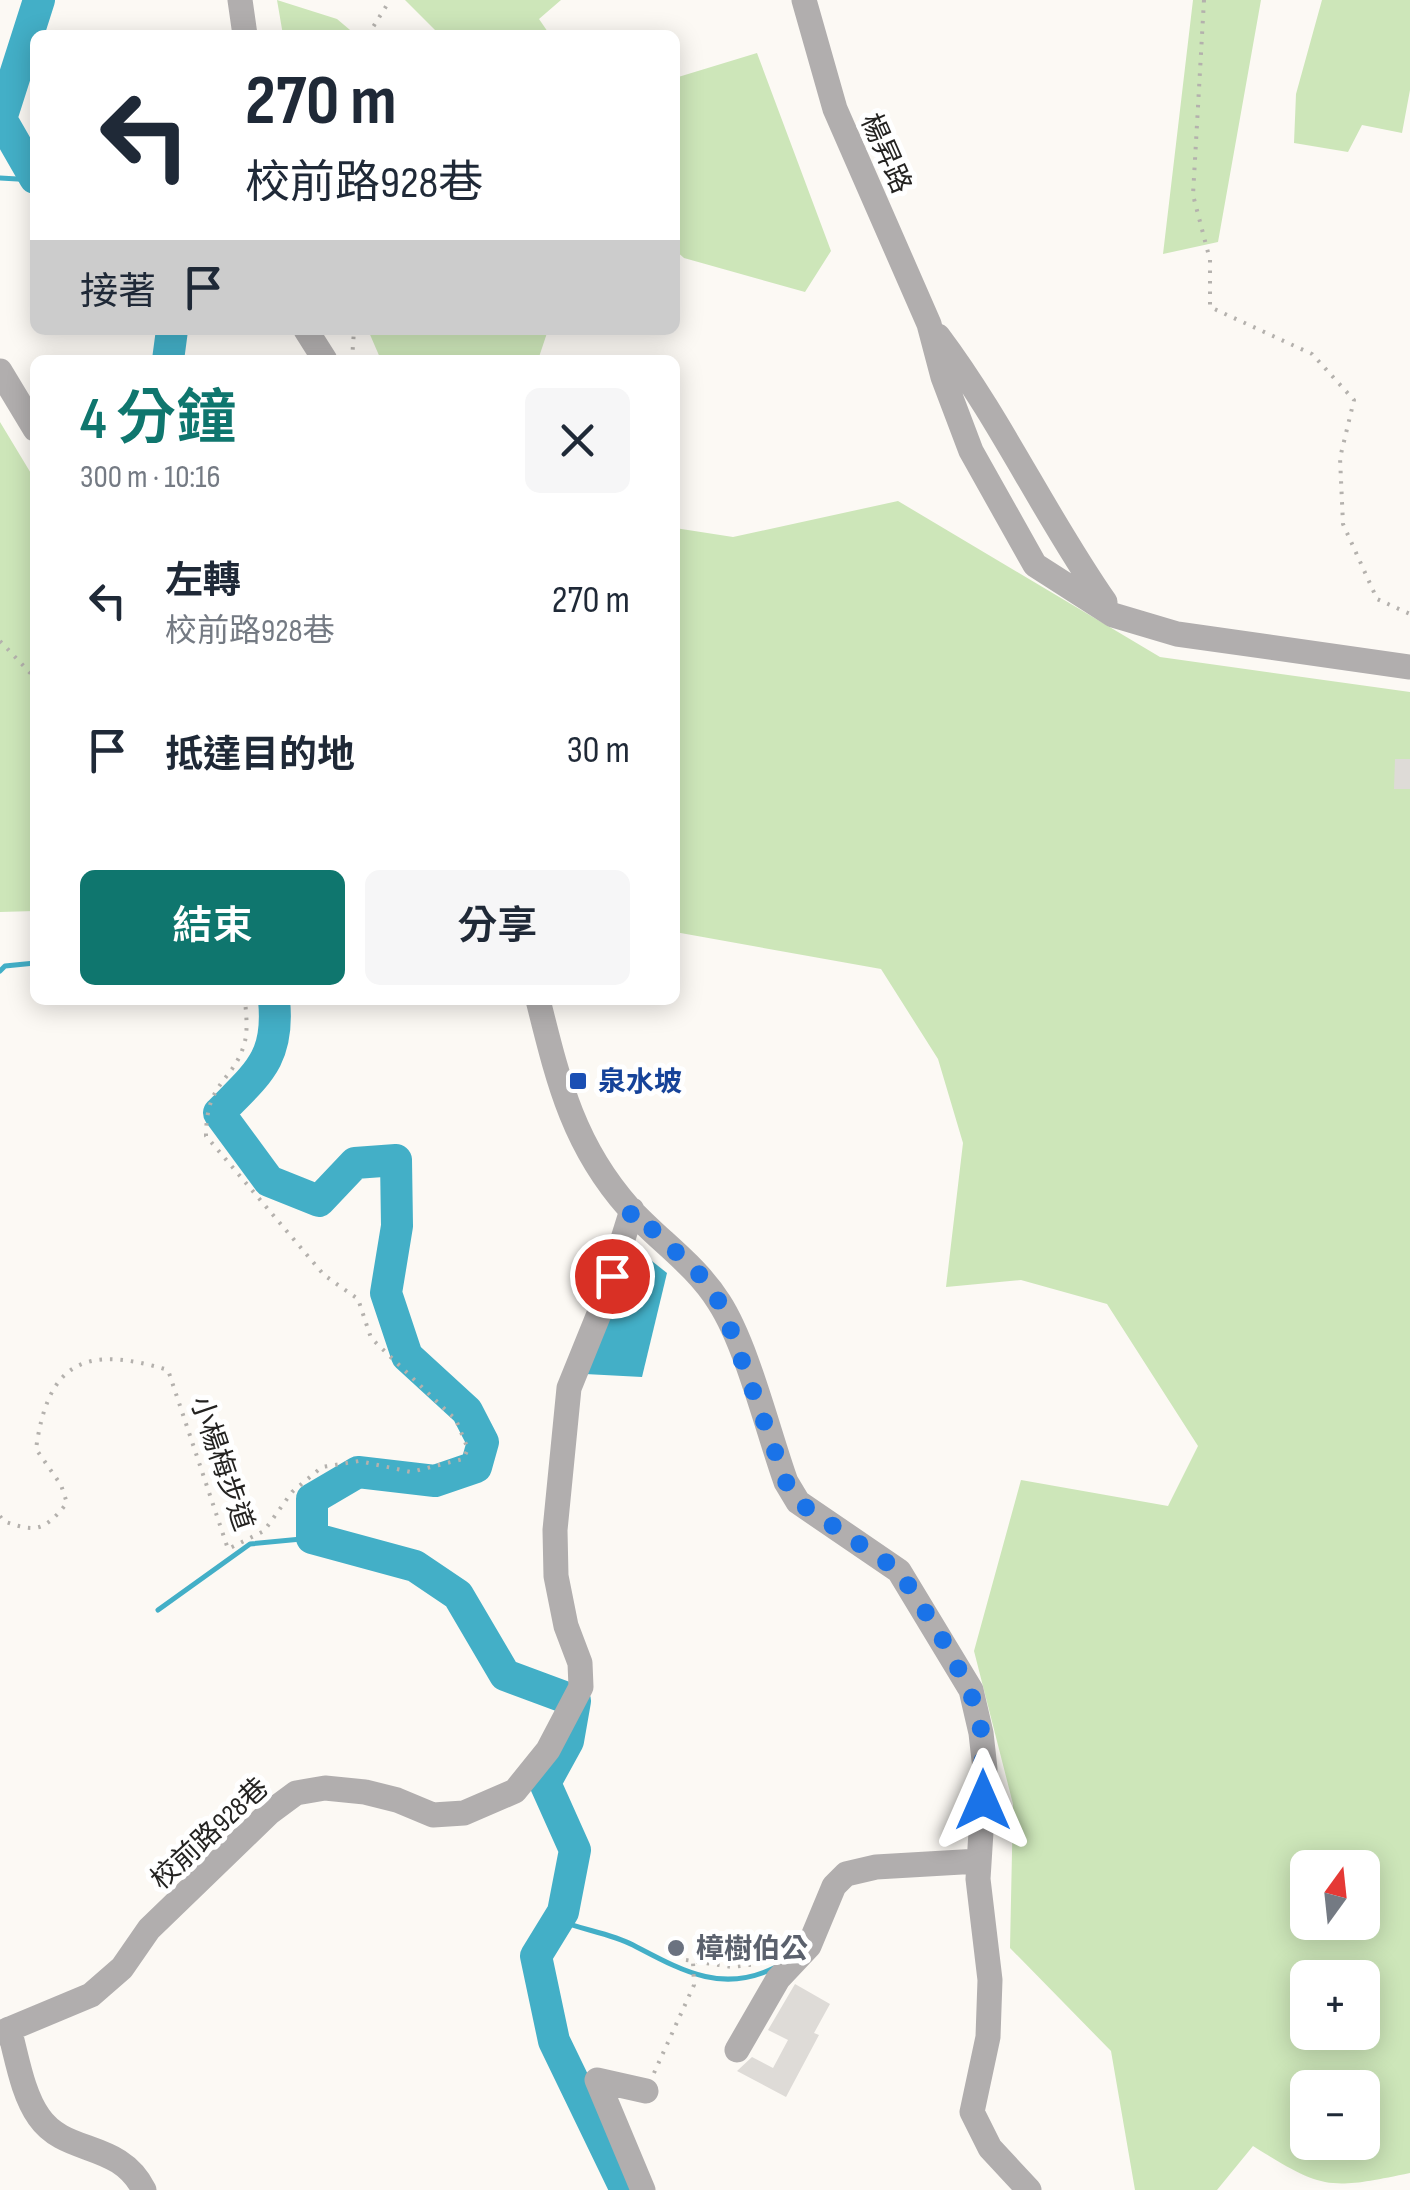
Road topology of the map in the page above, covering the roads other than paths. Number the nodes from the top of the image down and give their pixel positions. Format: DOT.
graph roads {
  1 [pos="240,0"];
  2 [pos="804,0"];
  3 [pos="244,30"];
  4 [pos="929,324"];
  5 [pos="0,371"];
  6 [pos="30,421"];
  7 [pos="1113,615"];
  8 [pos="1410,667"];
  9 [pos="539,1005"];
  10 [pos="632,1210"];
  11 [pos="979,1861"];
  12 [pos="5,2031"];
  13 [pos="737,2050"];
  14 [pos="646,2091"];
  15 [pos="144,2190"];
  16 [pos="642,2190"];
  17 [pos="1029,2190"];
  1 -- 3 [label="street"];
  2 -- 4 [label="street, 楊昇路"];
  4 -- 7 [label="street"];
  4 -- 7 [label="street"];
  5 -- 6 [label="street"];
  7 -- 8 [label="street"];
  9 -- 10 [label="street"];
  10 -- 11 [label="street"];
  10 -- 12 [label="street, 校前路928巷"];
  11 -- 13 [label="street"];
  11 -- 17 [label="street"];
  12 -- 15 [label="street"];
  14 -- 16 [label="street"];
}
